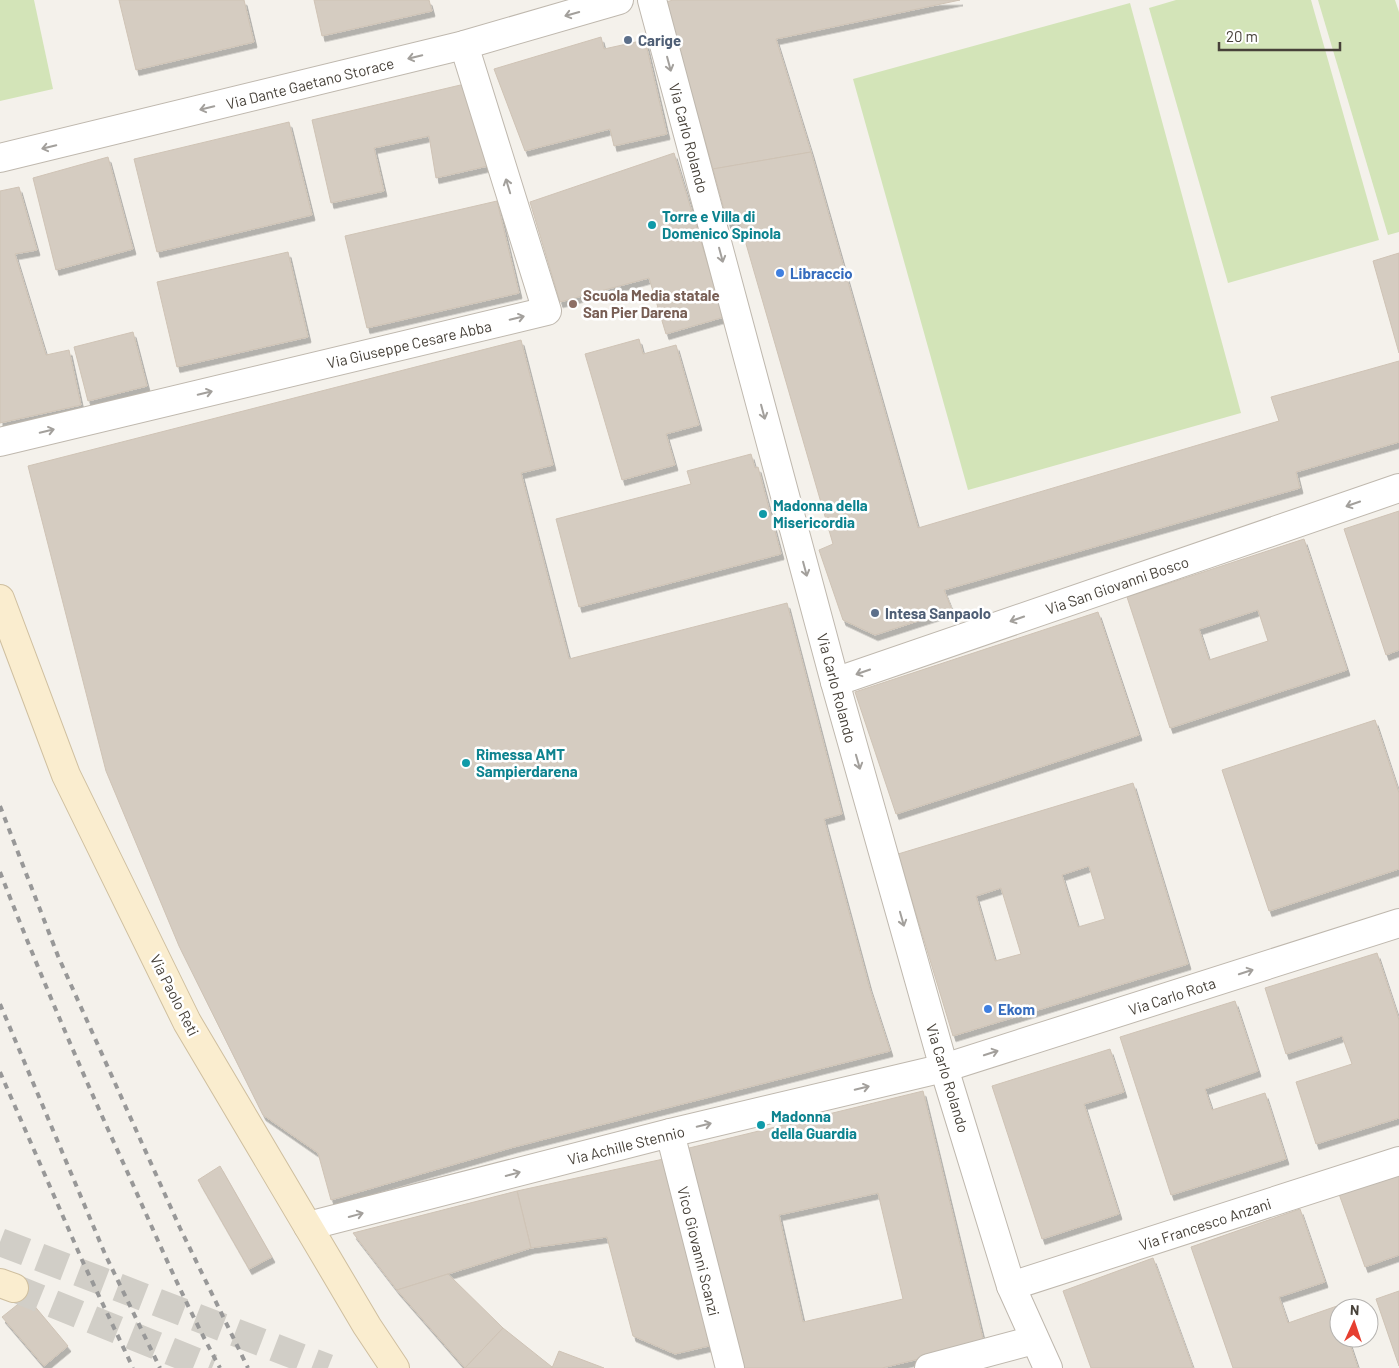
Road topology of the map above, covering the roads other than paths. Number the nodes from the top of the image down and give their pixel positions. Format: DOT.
graph roads {
  1 [pos="619,0"];
  2 [pos="652,0"];
  3 [pos="464,45"];
  4 [pos="0,158"];
  5 [pos="0,442"];
  6 [pos="1399,488"];
  7 [pos="0,599"];
  8 [pos="835,682"];
  9 [pos="1399,923"];
  10 [pos="944,1068"];
  11 [pos="670,1133"];
  12 [pos="1399,1161"];
  13 [pos="308,1226"];
  14 [pos="1011,1286"];
  15 [pos="1034,1340"];
  16 [pos="395,1368"];
  17 [pos="730,1368"];
  18 [pos="929,1368"];
  19 [pos="1048,1368"];
  1 -- 3 [label="street, Via Dante Gaetano Storace, one-way"];
  2 -- 8 [label="street, Via Carlo Rolando, one-way"];
  3 -- 4 [label="street, Via Dante Gaetano Storace, one-way"];
  5 -- 3 [label="street, Via Giuseppe Cesare Abba, one-way"];
  6 -- 8 [label="street, Via San Giovanni Bosco, one-way"];
  7 -- 13 [label="main road, Via Paolo Reti"];
  8 -- 10 [label="street, Via Carlo Rolando, one-way"];
  10 -- 9 [label="street, Via Carlo Rota, one-way"];
  11 -- 10 [label="street, Via Achille Stennio, one-way"];
  10 -- 14 [label="street, Via Carlo Rolando"];
  13 -- 11 [label="street, Via Achille Stennio, one-way"];
  11 -- 17 [label="street, Vico Giovanni Scanzi"];
  12 -- 14 [label="street, Via Francesco Anzani"];
  13 -- 16 [label="main road, Via Paolo Reti"];
  14 -- 15 [label="street, Via Carlo Rolando"];
  15 -- 18 [label="street"];
  15 -- 19 [label="street, Via Carlo Rolando"];
}
